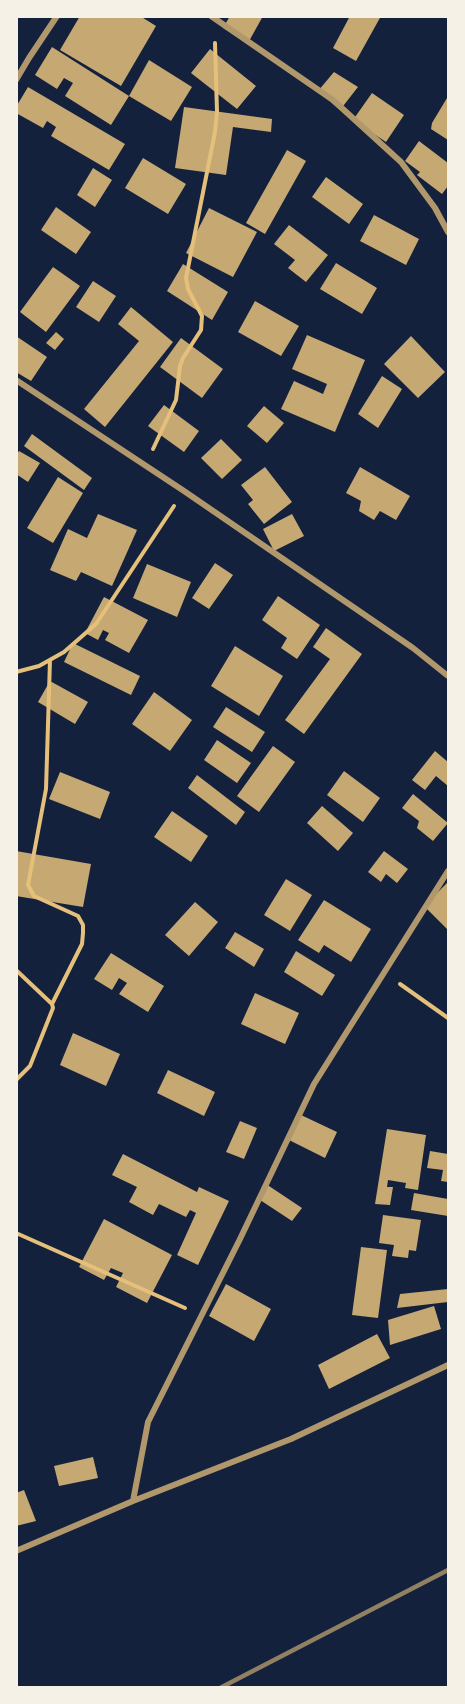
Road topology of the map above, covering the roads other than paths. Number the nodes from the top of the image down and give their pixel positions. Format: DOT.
graph roads {
  1 [pos="57,16"];
  2 [pos="213,17"];
  3 [pos="16,80"];
  4 [pos="448,232"];
  5 [pos="16,380"];
  6 [pos="448,676"];
  7 [pos="448,872"];
  8 [pos="448,1365"];
  9 [pos="133,1501"];
  10 [pos="16,1551"];
  1 -- 3 [label="street"];
  2 -- 4 [label="street"];
  5 -- 6 [label="street"];
  7 -- 9 [label="street"];
  8 -- 9 [label="street"];
  9 -- 10 [label="street"];
}
